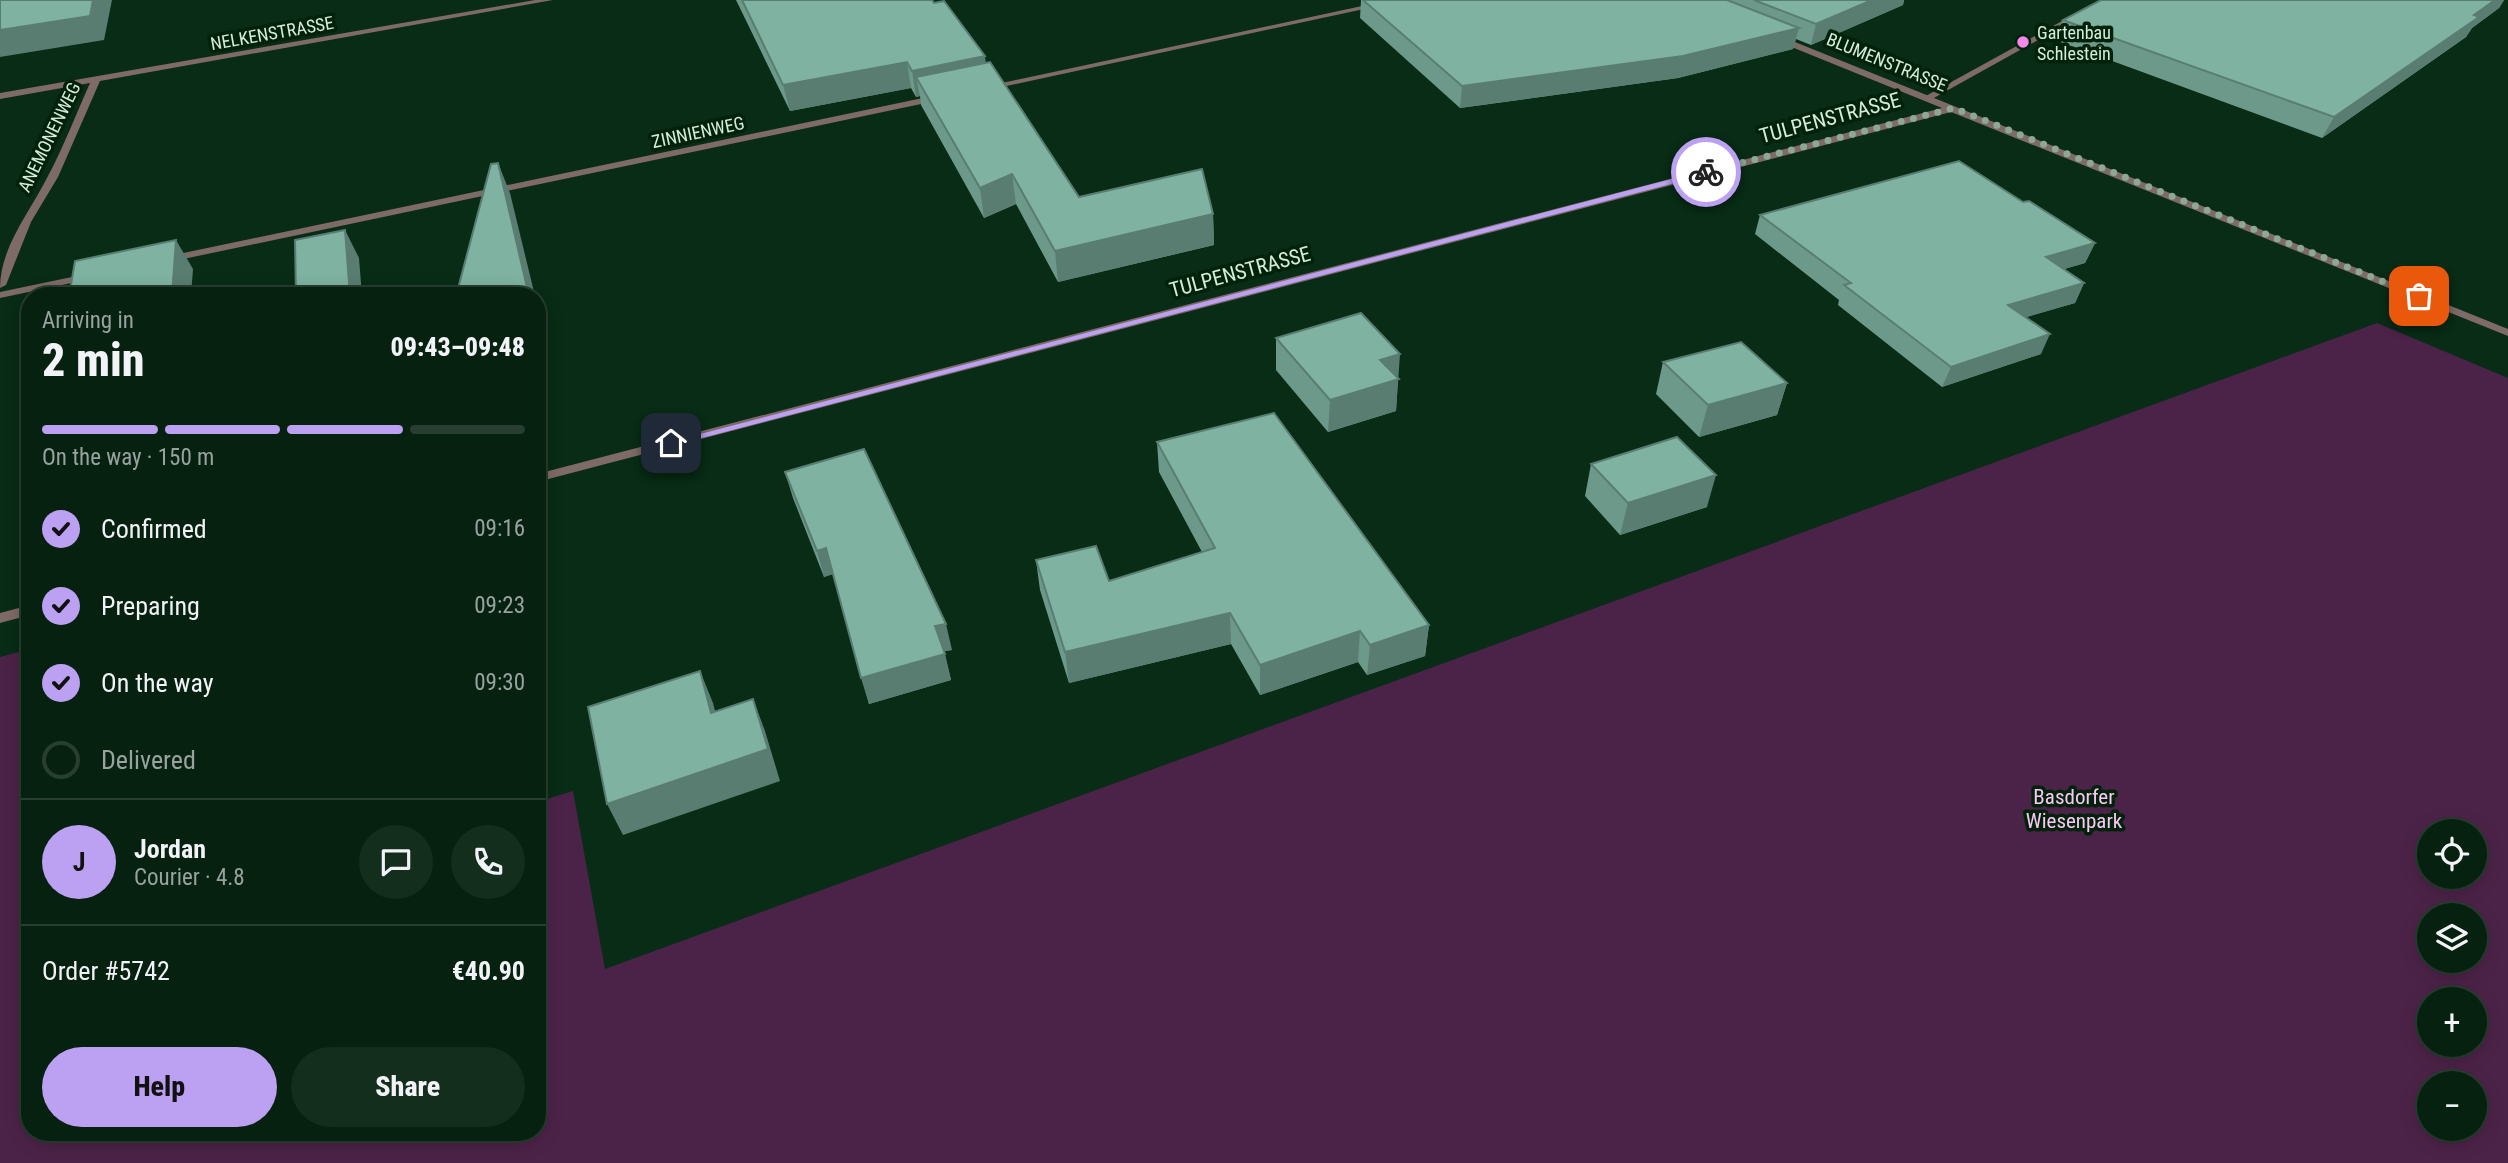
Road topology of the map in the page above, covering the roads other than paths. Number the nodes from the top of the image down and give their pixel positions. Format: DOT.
graph roads {
  1 [pos="549,0"];
  2 [pos="1402,0"];
  3 [pos="2106,0"];
  4 [pos="1762,32"];
  5 [pos="96,80"];
  6 [pos="980,89"];
  7 [pos="953,94"];
  8 [pos="0,96"];
  9 [pos="1929,97"];
  10 [pos="1954,108"];
  11 [pos="163,261"];
  12 [pos="109,272"];
  13 [pos="0,285"];
  14 [pos="38,287"];
  15 [pos="21,291"];
  16 [pos="0,295"];
  17 [pos="2508,333"];
  18 [pos="546,476"];
  19 [pos="21,612"];
  20 [pos="0,618"];
  1 -- 5 [label="street, NELKENSTRASSE"];
  2 -- 6 [label="street"];
  3 -- 9 [label="street"];
  4 -- 9 [label="street, BLUMENSTRASSE"];
  5 -- 8 [label="street, NELKENSTRASSE"];
  5 -- 13 [label="street, ANEMONENWEG"];
  7 -- 11 [label="street, ZINNIENWEG"];
  9 -- 10 [label="street, BLUMENSTRASSE"];
  10 -- 17 [label="street, BLUMENSTRASSE"];
  10 -- 18 [label="street, TULPENSTRASSE"];
  12 -- 14 [label="street"];
  15 -- 16 [label="street"];
  19 -- 20 [label="street"];
}
